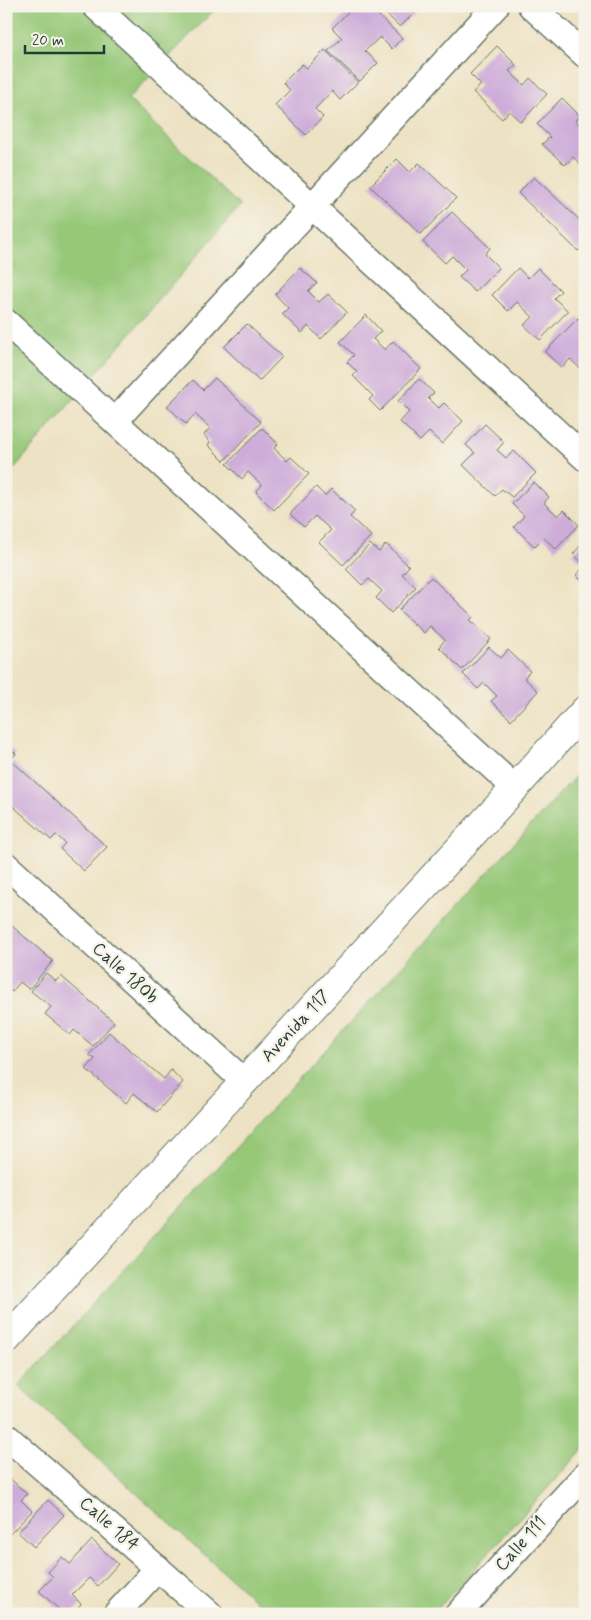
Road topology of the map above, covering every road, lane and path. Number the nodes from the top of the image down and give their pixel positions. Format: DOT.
graph roads {
  1 [pos="95,6"];
  2 [pos="496,6"];
  3 [pos="531,6"];
  4 [pos="585,55"];
  5 [pos="312,208"];
  6 [pos="6,322"];
  7 [pos="116,421"];
  8 [pos="585,458"];
  9 [pos="585,710"];
  10 [pos="515,788"];
  11 [pos="6,865"];
  12 [pos="245,1082"];
  13 [pos="6,1340"];
  14 [pos="6,1436"];
  15 [pos="585,1475"];
  16 [pos="158,1568"];
  17 [pos="116,1614"];
  18 [pos="210,1614"];
  19 [pos="458,1614"];
  1 -- 5 [label="street"];
  2 -- 5 [label="street"];
  3 -- 4 [label="street"];
  5 -- 7 [label="street"];
  5 -- 8 [label="street"];
  6 -- 7 [label="street"];
  7 -- 10 [label="street"];
  9 -- 10 [label="street, Avenida 117"];
  10 -- 12 [label="street, Avenida 117"];
  11 -- 12 [label="street, Calle 180b"];
  12 -- 13 [label="street, Avenida 117"];
  14 -- 16 [label="street, Calle 184"];
  15 -- 19 [label="street, Calle 111"];
  16 -- 17 [label="street"];
  16 -- 18 [label="street, Calle 184"];
}
